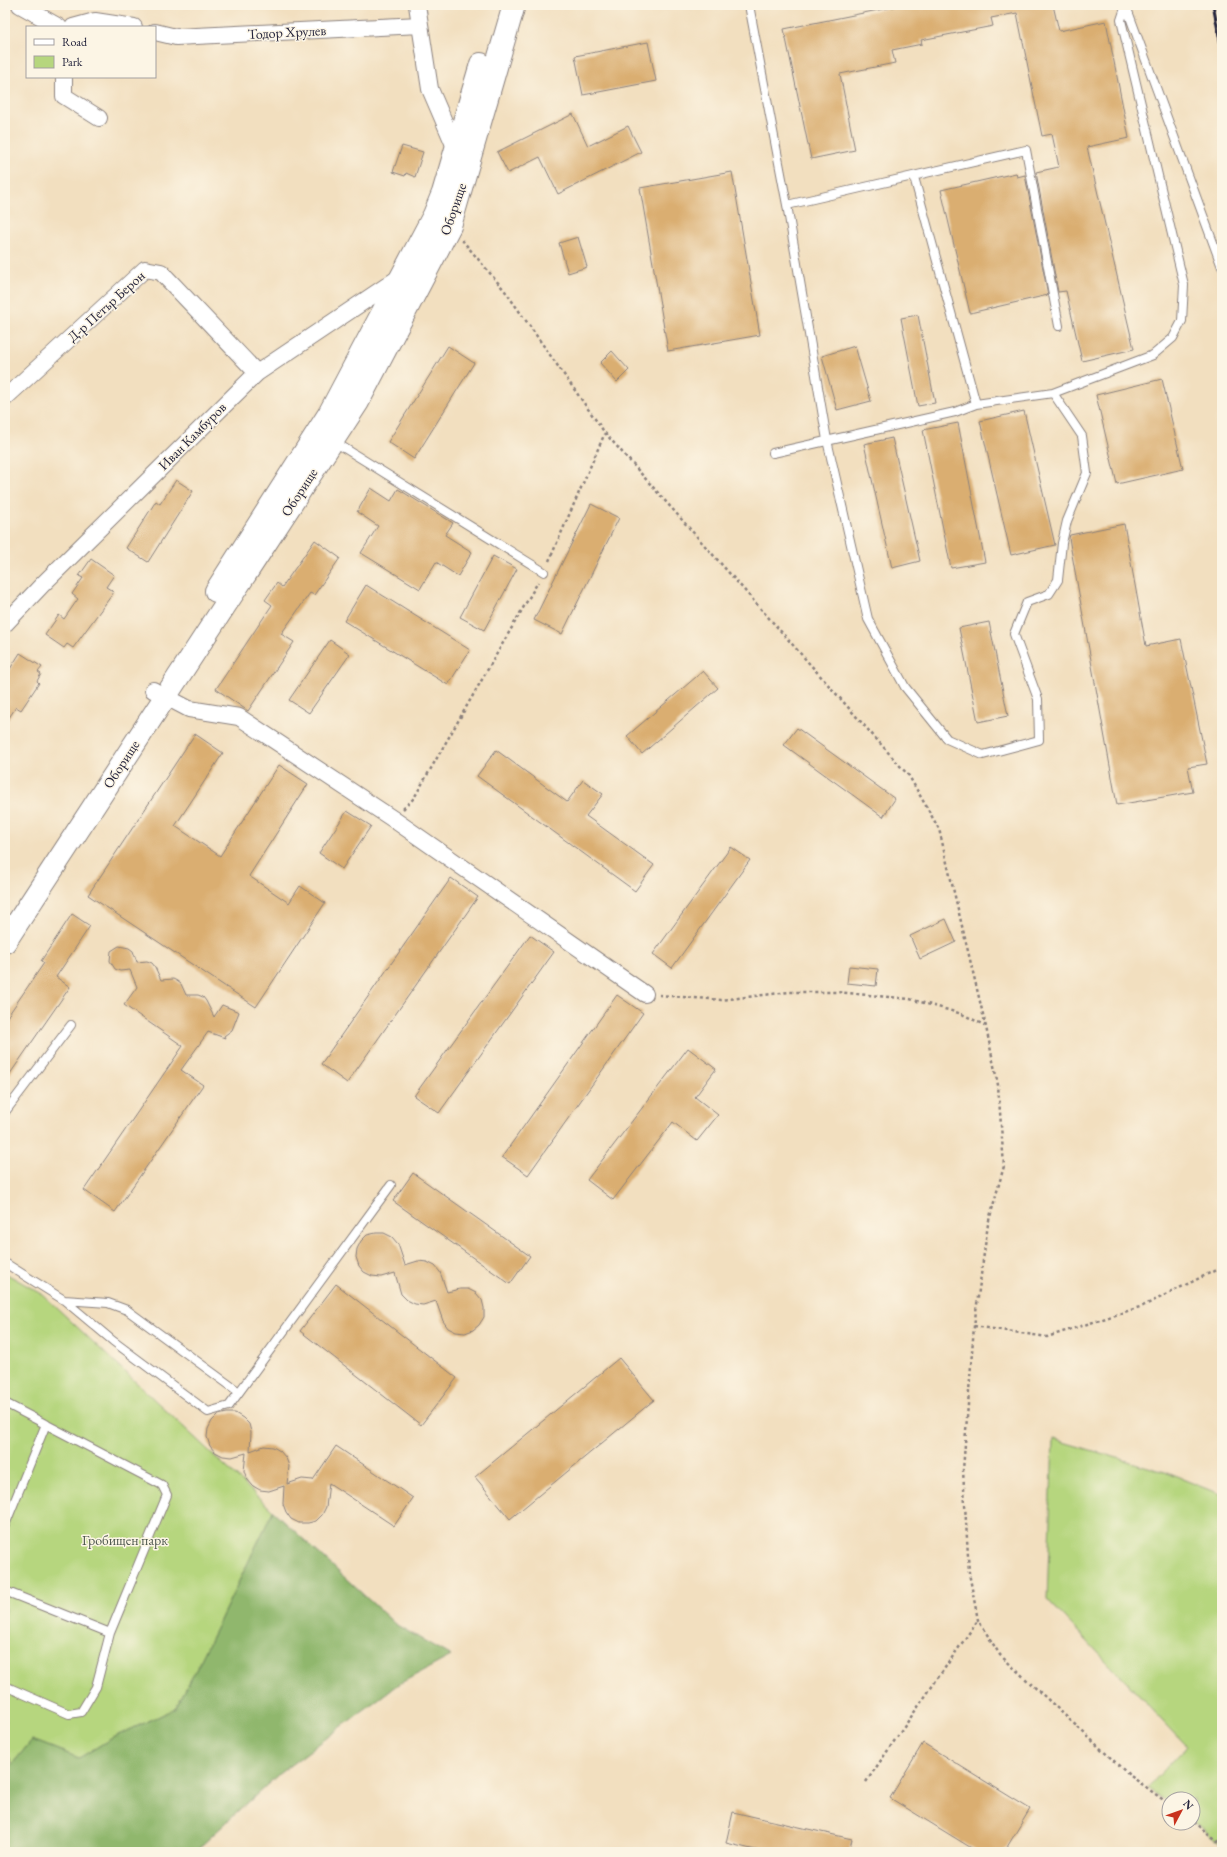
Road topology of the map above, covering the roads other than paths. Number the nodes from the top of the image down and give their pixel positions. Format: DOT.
graph roads {
  1 [pos="20,5"];
  2 [pos="417,5"];
  3 [pos="499,5"];
  4 [pos="514,5"];
  5 [pos="749,5"];
  6 [pos="1126,6"];
  7 [pos="420,25"];
  8 [pos="57,26"];
  9 [pos="76,26"];
  10 [pos="127,26"];
  11 [pos="156,32"];
  12 [pos="64,78"];
  13 [pos="99,118"];
  14 [pos="455,147"];
  15 [pos="914,177"];
  16 [pos="787,205"];
  17 [pos="1222,267"];
  18 [pos="402,276"];
  19 [pos="1059,326"];
  20 [pos="257,372"];
  21 [pos="9,390"];
  22 [pos="1053,393"];
  23 [pos="976,404"];
  24 [pos="827,440"];
  25 [pos="332,441"];
  26 [pos="773,453"];
  27 [pos="544,572"];
  28 [pos="5,624"];
  29 [pos="159,693"];
  30 [pos="5,914"];
  31 [pos="5,942"];
  32 [pos="645,994"];
  33 [pos="71,1025"];
  34 [pos="5,1112"];
  35 [pos="391,1185"];
  36 [pos="5,1263"];
  37 [pos="64,1300"];
  38 [pos="239,1392"];
  39 [pos="5,1403"];
  40 [pos="46,1424"];
  41 [pos="5,1524"];
  42 [pos="5,1591"];
  43 [pos="110,1634"];
  44 [pos="5,1686"];
  1 -- 8 [label="street"];
  2 -- 7 [label="street"];
  3 -- 14 [label="main road, Оборище"];
  4 -- 25 [label="main road, Оборище"];
  5 -- 16 [label="lane"];
  6 -- 17 [label="lane"];
  6 -- 22 [label="lane"];
  7 -- 11 [label="street, Тодор Хрулев"];
  7 -- 14 [label="street"];
  9 -- 10 [label="street"];
  12 -- 13 [label="street"];
  14 -- 18 [label="main road, Оборище"];
  15 -- 16 [label="lane"];
  15 -- 19 [label="lane"];
  15 -- 23 [label="lane"];
  16 -- 24 [label="lane"];
  18 -- 20 [label="street, Иван Камбуров"];
  18 -- 29 [label="main road, Оборище"];
  20 -- 21 [label="street, Д-р Петър Берон"];
  20 -- 28 [label="street, Иван Камбуров"];
  22 -- 23 [label="lane"];
  22 -- 24 [label="lane"];
  23 -- 24 [label="lane"];
  24 -- 26 [label="lane"];
  25 -- 27 [label="lane"];
  25 -- 29 [label="main road, Оборище"];
  29 -- 30 [label="main road, Оборище"];
  29 -- 31 [label="main road, Оборище"];
  29 -- 32 [label="street"];
  33 -- 34 [label="lane"];
  35 -- 38 [label="lane"];
  36 -- 37 [label="lane"];
  37 -- 38 [label="lane"];
  37 -- 38 [label="lane"];
  39 -- 40 [label="lane"];
  40 -- 41 [label="lane"];
  40 -- 43 [label="lane"];
  42 -- 43 [label="lane"];
  43 -- 44 [label="lane"];
}
